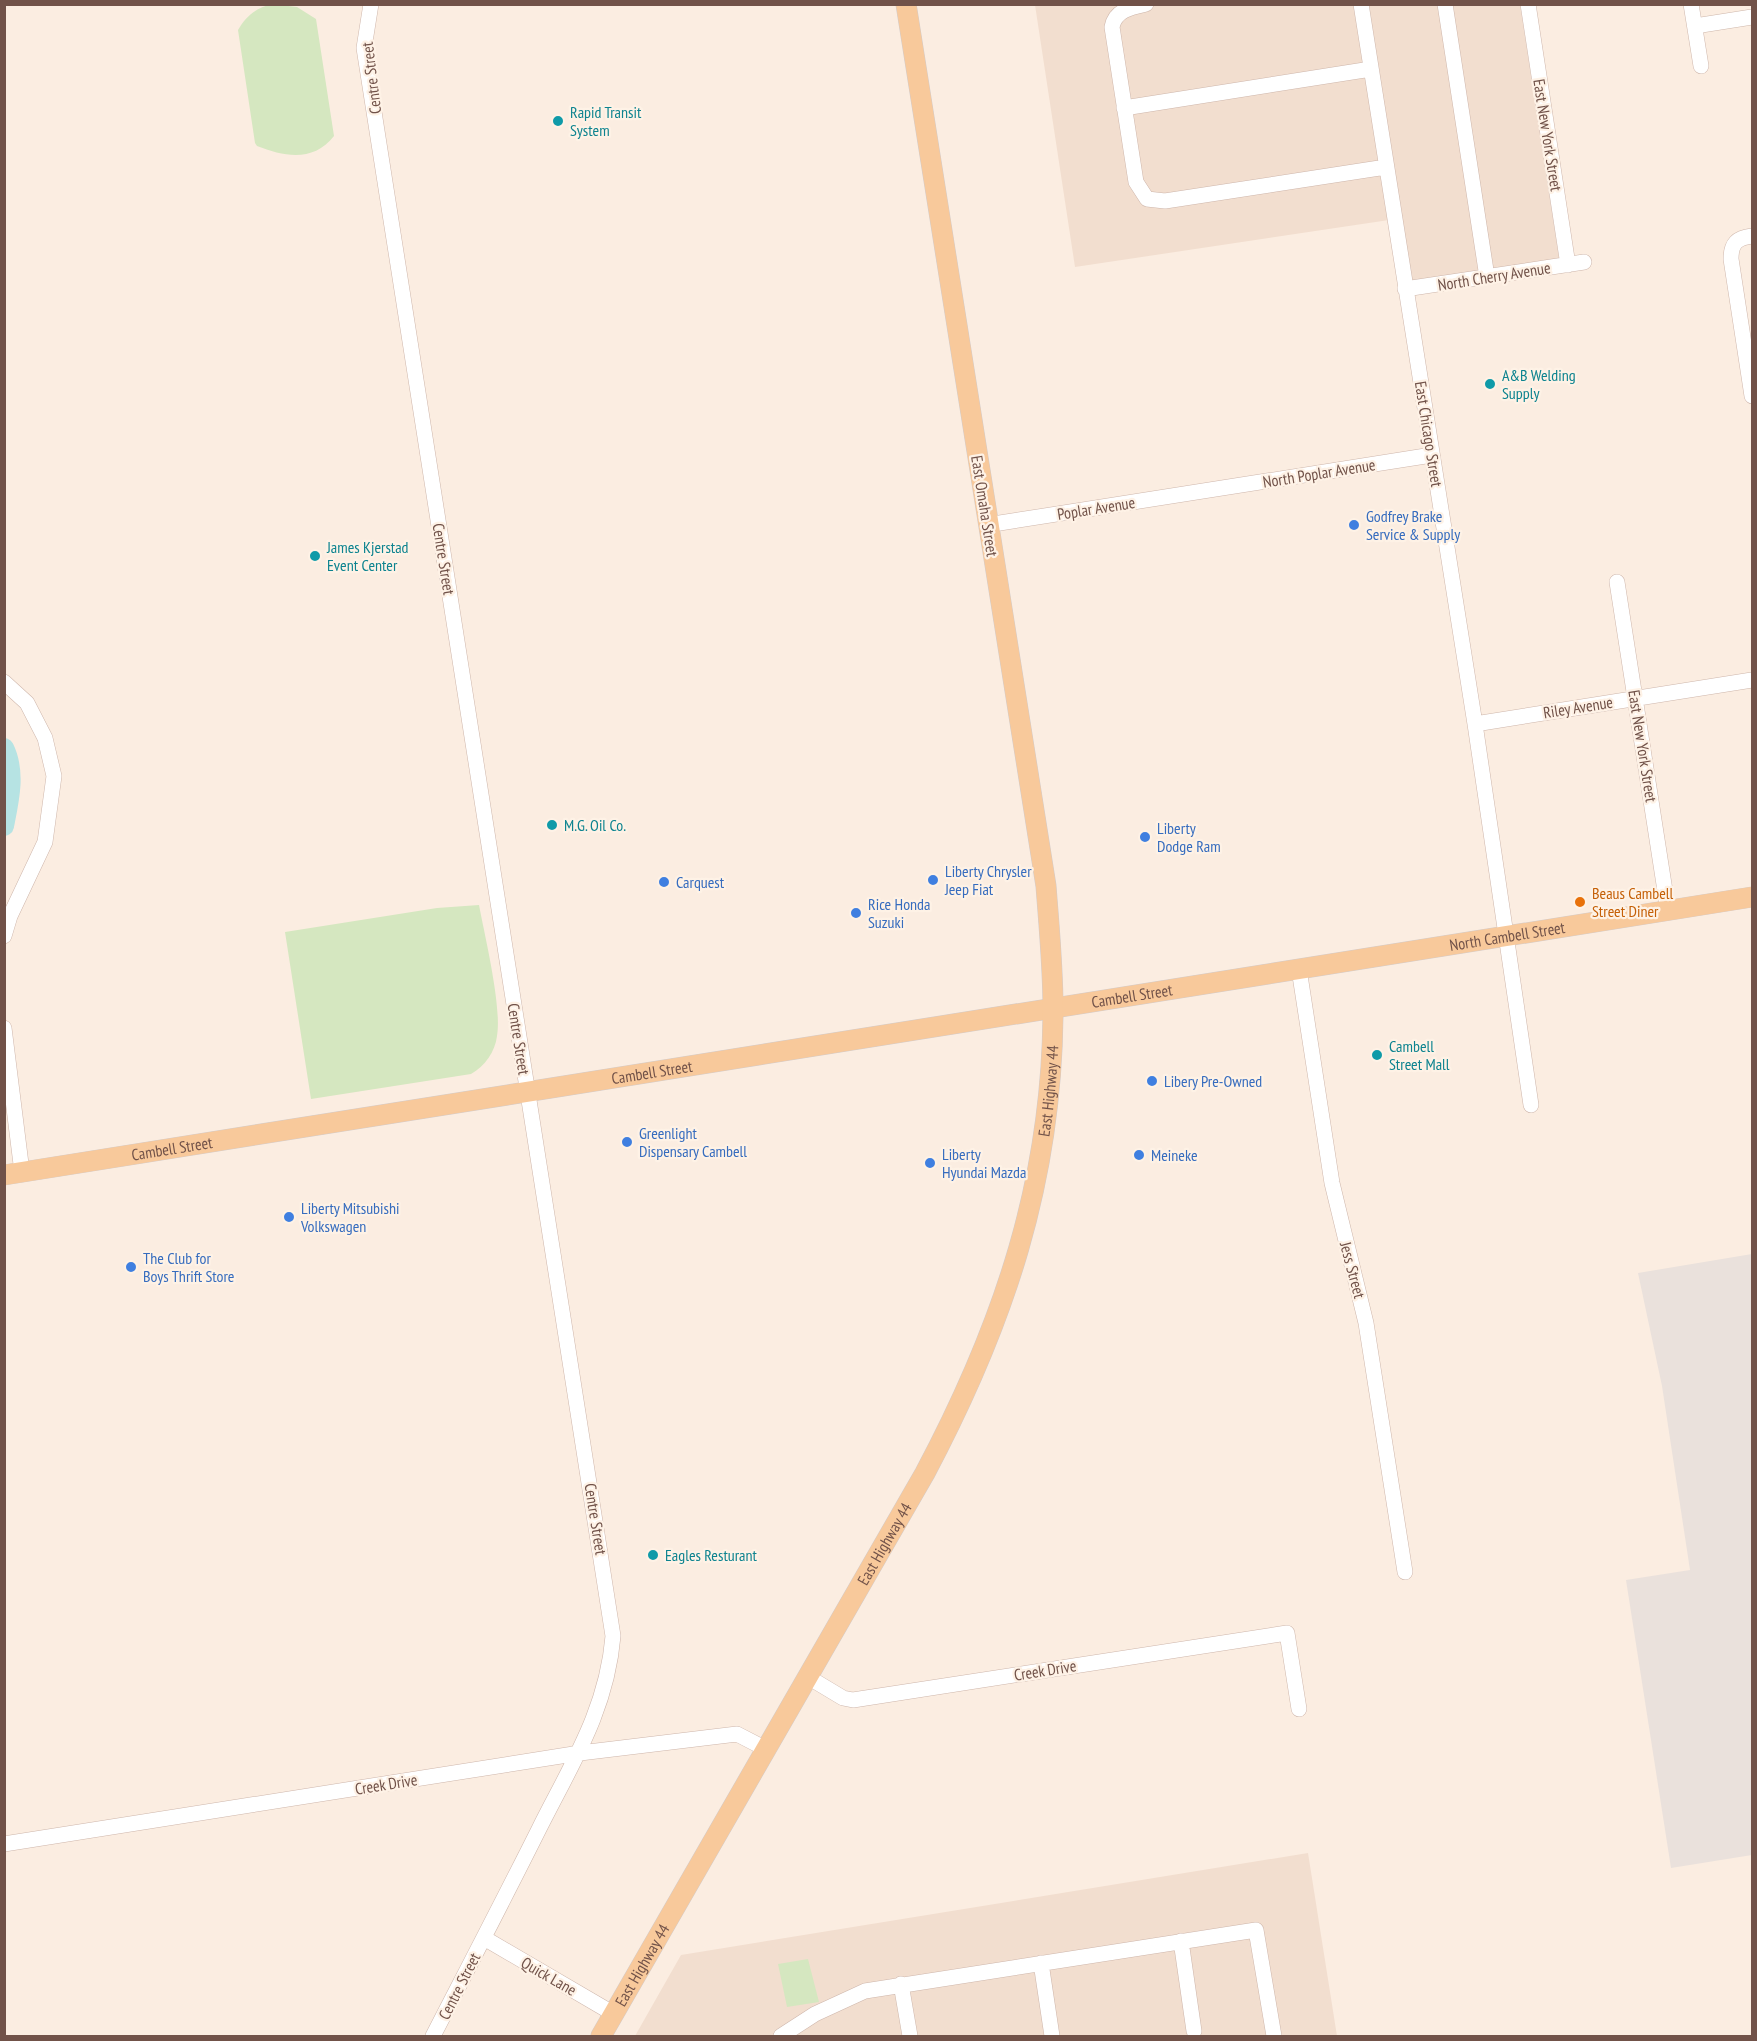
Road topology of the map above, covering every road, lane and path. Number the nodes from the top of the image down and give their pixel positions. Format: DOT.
graph roads {
  1 [pos="371,4"];
  2 [pos="906,4"];
  3 [pos="1146,4"];
  4 [pos="1361,4"];
  5 [pos="1444,4"];
  6 [pos="1528,4"];
  7 [pos="1691,4"];
  8 [pos="1119,8"];
  9 [pos="1752,17"];
  10 [pos="1695,26"];
  11 [pos="1701,66"];
  12 [pos="1371,69"];
  13 [pos="1124,108"];
  14 [pos="1386,167"];
  15 [pos="1752,236"];
  16 [pos="1576,263"];
  17 [pos="1487,277"];
  18 [pos="1405,289"];
  19 [pos="1752,396"];
  20 [pos="1432,455"];
  21 [pos="1205,491"];
  22 [pos="987,525"];
  23 [pos="1617,582"];
  24 [pos="1752,680"];
  25 [pos="4,682"];
  26 [pos="1635,698"];
  27 [pos="1475,724"];
  28 [pos="1752,897"];
  29 [pos="1668,910"];
  30 [pos="4,936"];
  31 [pos="1507,936"];
  32 [pos="1299,969"];
  33 [pos="1053,1008"];
  34 [pos="4,1028"];
  35 [pos="527,1091"];
  36 [pos="1532,1106"];
  37 [pos="13,1174"];
  38 [pos="1405,1572"];
  39 [pos="808,1677"];
  40 [pos="1299,1709"];
  41 [pos="766,1749"];
  42 [pos="580,1753"];
  43 [pos="4,1844"];
  44 [pos="484,1938"];
  45 [pos="1180,1941"];
  46 [pos="1041,1964"];
  47 [pos="901,1984"];
  48 [pos="614,2014"];
  49 [pos="1194,2031"];
  50 [pos="433,2037"];
  51 [pos="601,2037"];
  52 [pos="781,2037"];
  53 [pos="910,2037"];
  54 [pos="1052,2037"];
  55 [pos="1274,2037"];
  1 -- 35 [label="street, Centre Street"];
  2 -- 22 [label="main road, East Omaha Street"];
  3 -- 8 [label="street"];
  4 -- 12 [label="street, East Chicago Street"];
  5 -- 17 [label="street"];
  6 -- 16 [label="street, East New York Street"];
  7 -- 10 [label="street"];
  8 -- 13 [label="street"];
  9 -- 10 [label="street"];
  10 -- 11 [label="street"];
  12 -- 13 [label="street"];
  12 -- 14 [label="street, East Chicago Street"];
  13 -- 14 [label="street"];
  14 -- 18 [label="street, East Chicago Street"];
  15 -- 19 [label="street"];
  16 -- 17 [label="street, North Cherry Avenue"];
  17 -- 18 [label="street, North Cherry Avenue"];
  18 -- 20 [label="street, East Chicago Street"];
  20 -- 21 [label="street, North Poplar Avenue"];
  20 -- 27 [label="street, East Chicago Street"];
  21 -- 22 [label="street, Poplar Avenue"];
  22 -- 33 [label="main road, East Omaha Street"];
  23 -- 26 [label="street, East New York Street"];
  24 -- 26 [label="street, Riley Avenue"];
  25 -- 30 [label="street"];
  26 -- 27 [label="street, Riley Avenue"];
  26 -- 29 [label="street, East New York Street"];
  27 -- 31 [label="street, East Chicago Street"];
  28 -- 29 [label="main road, North Cambell Street"];
  29 -- 31 [label="main road, North Cambell Street"];
  31 -- 32 [label="main road, North Cambell Street"];
  31 -- 36 [label="street, East Chicago Street"];
  32 -- 33 [label="main road, Cambell Street"];
  32 -- 38 [label="street, Jess Street"];
  33 -- 35 [label="main road, Cambell Street"];
  33 -- 39 [label="main road, East Highway 44"];
  34 -- 37 [label="street"];
  35 -- 37 [label="main road, Cambell Street"];
  35 -- 42 [label="street, Centre Street"];
  39 -- 40 [label="street, Creek Drive"];
  39 -- 41 [label="main road, East Highway 44"];
  41 -- 42 [label="street, Creek Drive"];
  41 -- 48 [label="main road, East Highway 44"];
  42 -- 43 [label="street, Creek Drive"];
  42 -- 44 [label="street, Centre Street"];
  44 -- 48 [label="street, Quick Lane"];
  44 -- 50 [label="street, Centre Street"];
  45 -- 46 [label="street"];
  45 -- 49 [label="street"];
  45 -- 55 [label="street"];
  46 -- 47 [label="street"];
  46 -- 54 [label="street"];
  47 -- 52 [label="street"];
  47 -- 53 [label="street"];
  48 -- 51 [label="main road, East Highway 44"];
}
